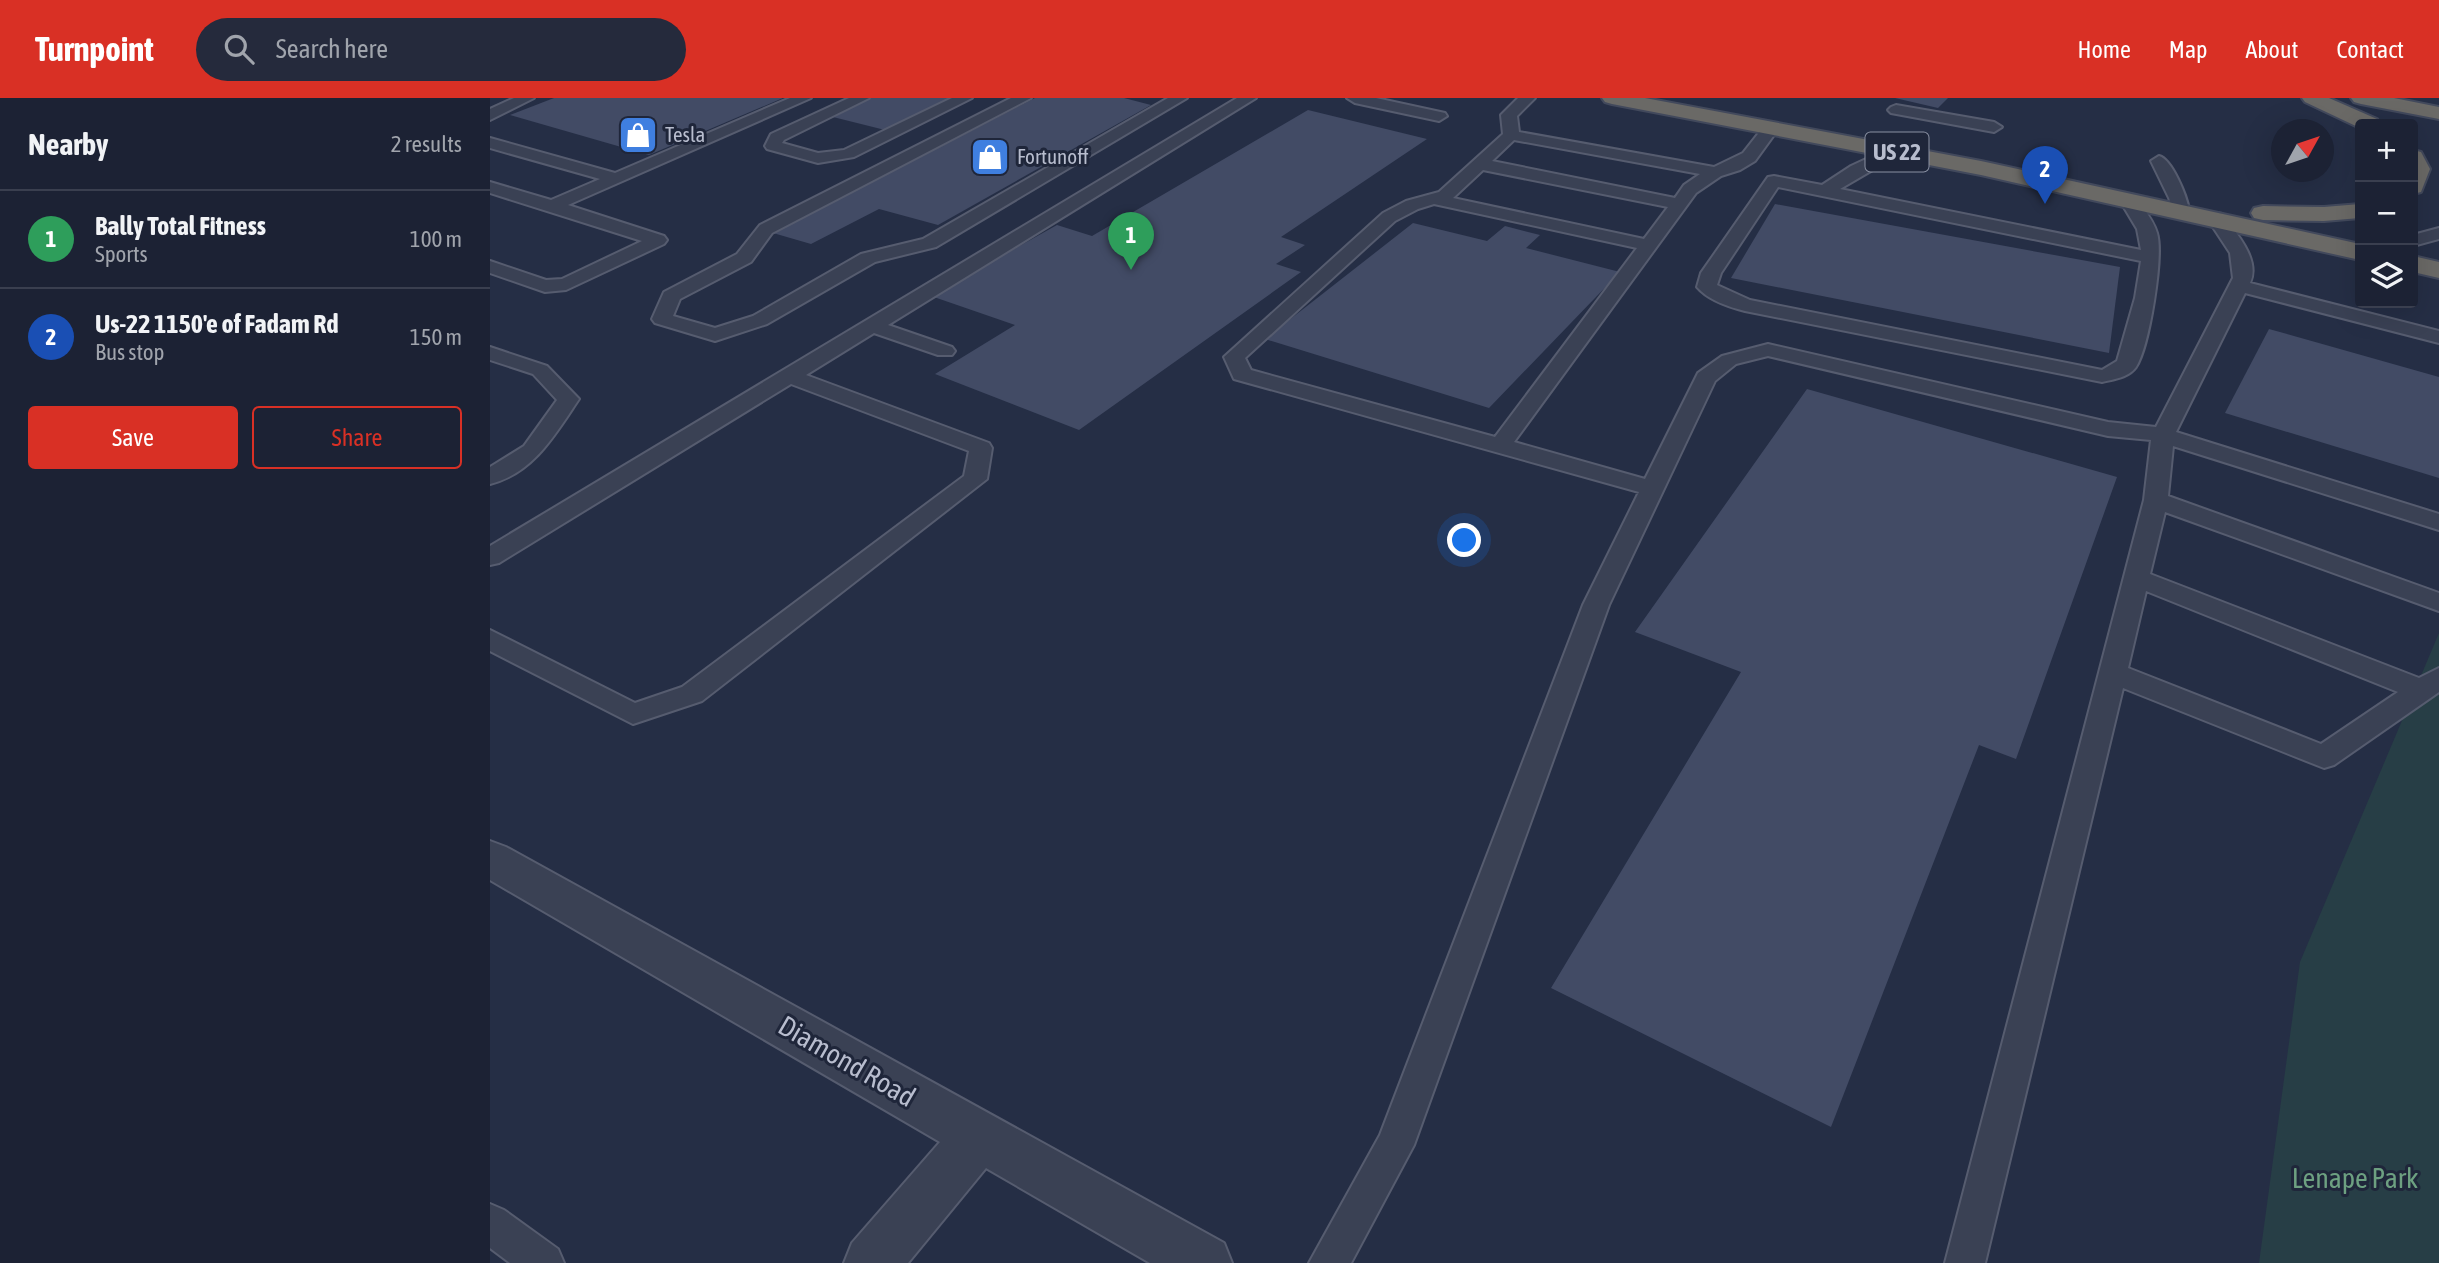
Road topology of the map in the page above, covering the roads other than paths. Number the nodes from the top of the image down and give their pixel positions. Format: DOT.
graph roads {
  1 [pos="526,98"];
  2 [pos="803,98"];
  3 [pos="861,98"];
  4 [pos="964,98"];
  5 [pos="1023,98"];
  6 [pos="1248,98"];
  7 [pos="1355,98"];
  8 [pos="1527,98"];
  9 [pos="1612,98"];
  10 [pos="2312,98"];
  11 [pos="1174,99"];
  12 [pos="2368,99"];
  13 [pos="1404,102"];
  14 [pos="1896,110"];
  15 [pos="2439,113"];
  16 [pos="490,115"];
  17 [pos="1438,116"];
  18 [pos="2358,119"];
  19 [pos="1994,127"];
  20 [pos="1771,128"];
  21 [pos="1511,135"];
  22 [pos="490,143"];
  23 [pos="1894,151"];
  24 [pos="2159,161"];
  25 [pos="1481,164"];
  26 [pos="1715,172"];
  27 [pos="615,178"];
  28 [pos="490,187"];
  29 [pos="1825,191"];
  30 [pos="1434,199"];
  31 [pos="2128,199"];
  32 [pos="1679,204"];
  33 [pos="552,206"];
  34 [pos="2180,210"];
  35 [pos="2355,211"];
  36 [pos="2216,218"];
  37 [pos="2439,233"];
  38 [pos="2418,240"];
  39 [pos="1648,246"];
  40 [pos="2355,251"];
  41 [pos="2150,257"];
  42 [pos="2418,265"];
  43 [pos="490,267"];
  44 [pos="2439,270"];
  45 [pos="2239,286"];
  46 [pos="873,326"];
  47 [pos="2439,337"];
  48 [pos="946,351"];
  49 [pos="490,353"];
  50 [pos="789,376"];
  51 [pos="2163,435"];
  52 [pos="1500,446"];
  53 [pos="490,477"];
  54 [pos="1653,488"];
  55 [pos="2156,500"];
  56 [pos="2439,522"];
  57 [pos="490,557"];
  58 [pos="2137,578"];
  59 [pos="2439,602"];
  60 [pos="490,639"];
  61 [pos="2112,673"];
  62 [pos="2430,684"];
  63 [pos="490,859"];
  64 [pos="979,1136"];
  65 [pos="490,1224"];
  66 [pos="544,1263"];
  67 [pos="873,1263"];
  68 [pos="1204,1263"];
  69 [pos="1329,1263"];
  70 [pos="1965,1263"];
  1 -- 16 [label="lane"];
  2 -- 27 [label="lane"];
  3 -- 4 [label="lane"];
  5 -- 11 [label="lane"];
  6 -- 46 [label="lane"];
  7 -- 13 [label="lane"];
  8 -- 21 [label="lane"];
  9 -- 20 [label="highway, US 22"];
  10 -- 18 [label="highway"];
  12 -- 15 [label="highway"];
  13 -- 17 [label="lane"];
  14 -- 19 [label="lane"];
  20 -- 23 [label="highway, US 22"];
  20 -- 26 [label="lane"];
  21 -- 25 [label="lane"];
  21 -- 26 [label="lane"];
  22 -- 27 [label="lane"];
  23 -- 29 [label="lane"];
  23 -- 31 [label="highway, US 22"];
  24 -- 34 [label="lane"];
  25 -- 30 [label="lane"];
  25 -- 32 [label="lane"];
  26 -- 32 [label="lane"];
  27 -- 33 [label="lane"];
  28 -- 33 [label="lane"];
  29 -- 41 [label="lane"];
  29 -- 41 [label="lane"];
  30 -- 39 [label="lane"];
  30 -- 52 [label="lane"];
  31 -- 34 [label="highway, US 22"];
  31 -- 41 [label="lane"];
  32 -- 39 [label="lane"];
  33 -- 43 [label="lane"];
  34 -- 35 [label="highway"];
  34 -- 36 [label="highway, US 22"];
  36 -- 40 [label="highway, US 22"];
  36 -- 45 [label="lane"];
  37 -- 38 [label="lane"];
  39 -- 52 [label="lane"];
  42 -- 44 [label="highway"];
  45 -- 47 [label="lane"];
  45 -- 51 [label="lane"];
  46 -- 48 [label="lane"];
  46 -- 50 [label="lane"];
  49 -- 53 [label="lane"];
  50 -- 57 [label="lane"];
  50 -- 60 [label="lane"];
  51 -- 54 [label="lane"];
  51 -- 55 [label="lane"];
  51 -- 56 [label="lane"];
  52 -- 54 [label="lane"];
  54 -- 69 [label="lane"];
  55 -- 58 [label="lane"];
  55 -- 59 [label="lane"];
  58 -- 61 [label="lane"];
  58 -- 62 [label="lane"];
  61 -- 62 [label="lane"];
  61 -- 70 [label="lane"];
  63 -- 64 [label="street, Diamond Road"];
  64 -- 67 [label="street"];
  64 -- 68 [label="street, Diamond Road"];
  65 -- 66 [label="lane"];
}
